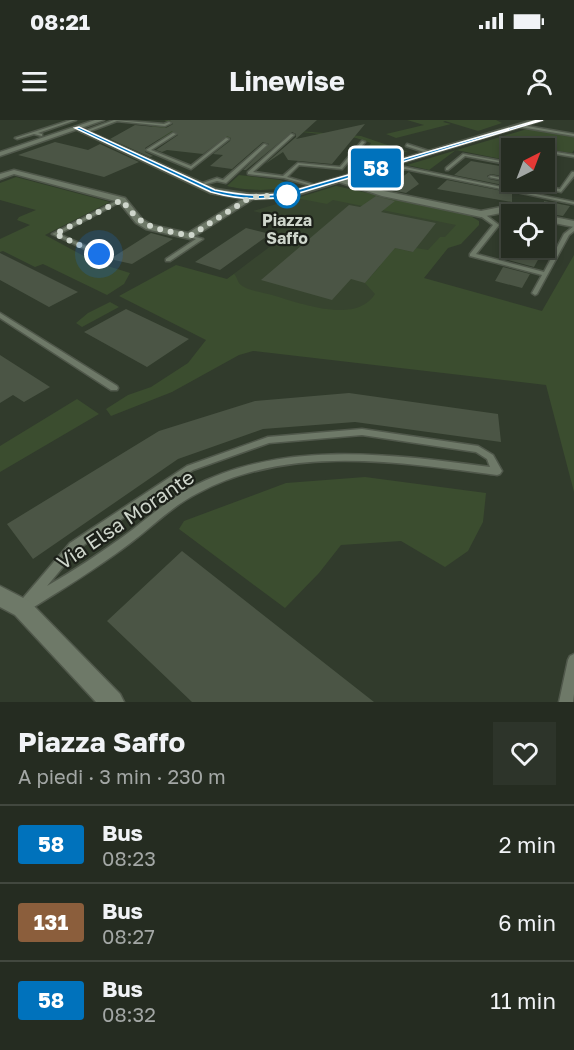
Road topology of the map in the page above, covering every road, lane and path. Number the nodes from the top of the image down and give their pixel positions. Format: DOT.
graph roads {
  1 [pos="88,120"];
  2 [pos="101,120"];
  3 [pos="116,120"];
  4 [pos="510,120"];
  5 [pos="540,120"];
  6 [pos="169,123"];
  7 [pos="523,125"];
  8 [pos="78,127"];
  9 [pos="574,133"];
  10 [pos="38,134"];
  11 [pos="174,134"];
  12 [pos="292,135"];
  13 [pos="17,138"];
  14 [pos="227,139"];
  15 [pos="363,142"];
  16 [pos="265,145"];
  17 [pos="407,145"];
  18 [pos="400,147"];
  19 [pos="414,148"];
  20 [pos="0,149"];
  21 [pos="428,152"];
  22 [pos="555,153"];
  23 [pos="0,154"];
  24 [pos="574,156"];
  25 [pos="172,160"];
  26 [pos="501,162"];
  27 [pos="156,165"];
  28 [pos="447,169"];
  29 [pos="574,173"];
  30 [pos="0,177"];
  31 [pos="284,177"];
  32 [pos="491,177"];
  33 [pos="338,179"];
  34 [pos="199,185"];
  35 [pos="313,186"];
  36 [pos="357,186"];
  37 [pos="251,197"];
  38 [pos="122,200"];
  39 [pos="574,203"];
  40 [pos="501,210"];
  41 [pos="480,214"];
  42 [pos="555,221"];
  43 [pos="574,226"];
  44 [pos="190,236"];
  45 [pos="99,254"];
  46 [pos="168,260"];
  47 [pos="545,274"];
  48 [pos="534,293"];
  49 [pos="0,315"];
  50 [pos="114,388"];
  51 [pos="0,596"];
  52 [pos="22,608"];
  53 [pos="574,660"];
  54 [pos="112,702"];
  55 [pos="566,702"];
  1 -- 10 [label="street"];
  2 -- 8 [label="street"];
  3 -- 6 [label="lane"];
  3 -- 8 [label="lane"];
  4 -- 7 [label="street"];
  5 -- 7 [label="street"];
  7 -- 9 [label="lane"];
  7 -- 21 [label="street"];
  8 -- 10 [label="lane"];
  8 -- 23 [label="street"];
  8 -- 27 [label="street"];
  10 -- 13 [label="lane"];
  10 -- 20 [label="street"];
  11 -- 25 [label="lane"];
  12 -- 31 [label="lane"];
  14 -- 25 [label="lane"];
  15 -- 31 [label="lane"];
  16 -- 34 [label="lane"];
  17 -- 19 [label="lane"];
  18 -- 19 [label="lane"];
  19 -- 21 [label="lane"];
  21 -- 33 [label="street"];
  22 -- 24 [label="lane"];
  25 -- 27 [label="lane"];
  26 -- 28 [label="lane"];
  27 -- 34 [label="street"];
  29 -- 32 [label="lane"];
  30 -- 38 [label="street"];
  31 -- 35 [label="lane"];
  33 -- 35 [label="street"];
  33 -- 36 [label="street"];
  34 -- 37 [label="street"];
  35 -- 37 [label="street"];
  36 -- 39 [label="lane"];
  36 -- 41 [label="street"];
  37 -- 44 [label="street"];
  38 -- 44 [label="street"];
  38 -- 45 [label="lane"];
  40 -- 41 [label="street"];
  41 -- 47 [label="lane"];
  42 -- 43 [label="street"];
  43 -- 47 [label="lane"];
  44 -- 46 [label="lane"];
  47 -- 48 [label="lane"];
  49 -- 50 [label="lane"];
  51 -- 52 [label="street"];
  52 -- 52 [label="lane, Via Elsa Morante"];
  52 -- 54 [label="street"];
  53 -- 55 [label="lane"];
}
